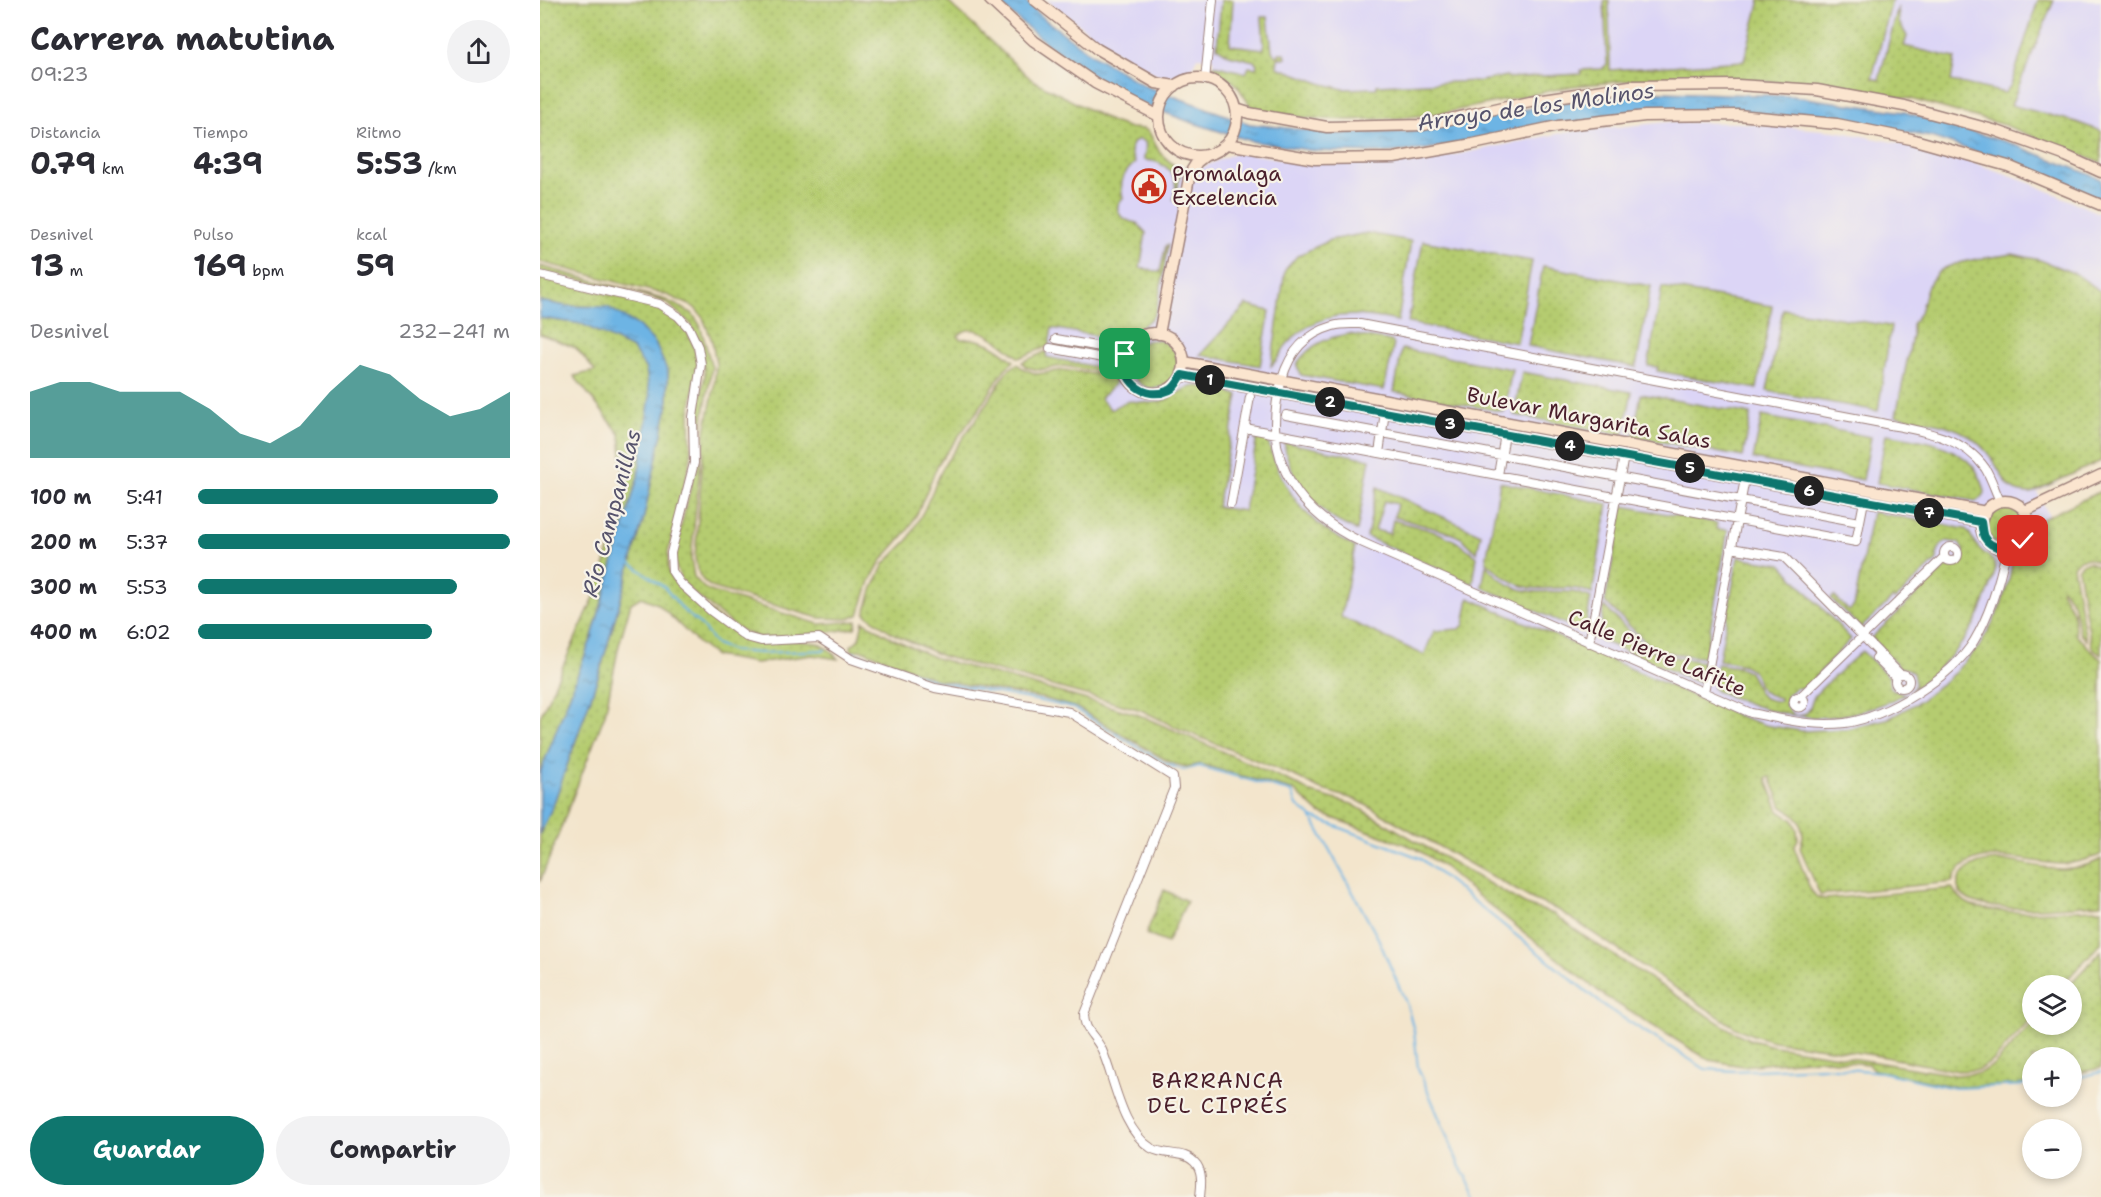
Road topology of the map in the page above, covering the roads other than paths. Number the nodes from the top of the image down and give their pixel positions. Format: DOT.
graph roads {
  1 [pos="990,0"];
  2 [pos="1035,0"];
  3 [pos="1213,0"];
  4 [pos="1205,80"];
  5 [pos="1174,86"];
  6 [pos="1236,109"];
  7 [pos="1159,116"];
  8 [pos="1227,144"];
  9 [pos="1179,152"];
  10 [pos="1206,155"];
  11 [pos="2101,172"];
  12 [pos="1190,173"];
  13 [pos="2101,205"];
  14 [pos="540,275"];
  15 [pos="1159,334"];
  16 [pos="1056,339"];
  17 [pos="1130,347"];
  18 [pos="1050,348"];
  19 [pos="1184,363"];
  20 [pos="1125,370"];
  21 [pos="1182,375"];
  22 [pos="1282,381"];
  23 [pos="1277,392"];
  24 [pos="1250,397"];
  25 [pos="1384,412"];
  26 [pos="1286,415"];
  27 [pos="1245,428"];
  28 [pos="1274,433"];
  29 [pos="1382,433"];
  30 [pos="1505,434"];
  31 [pos="1379,453"];
  32 [pos="1501,456"];
  33 [pos="1624,456"];
  34 [pos="1498,475"];
  35 [pos="2101,475"];
  36 [pos="1620,478"];
  37 [pos="1745,479"];
  38 [pos="1617,497"];
  39 [pos="1740,500"];
  40 [pos="1864,501"];
  41 [pos="2000,501"];
  42 [pos="1231,504"];
  43 [pos="2025,511"];
  44 [pos="1986,512"];
  45 [pos="1737,519"];
  46 [pos="1859,522"];
  47 [pos="1981,522"];
  48 [pos="2007,547"];
  49 [pos="1731,550"];
  50 [pos="1945,559"];
  51 [pos="1862,640"];
  52 [pos="1589,643"];
  53 [pos="1898,676"];
  54 [pos="1704,692"];
  55 [pos="1802,698"];
  56 [pos="1200,1197"];
  1 -- 7 [label="street"];
  2 -- 5 [label="street"];
  3 -- 4 [label="street"];
  4 -- 5 [label="street"];
  4 -- 6 [label="street"];
  5 -- 7 [label="street"];
  6 -- 8 [label="street"];
  6 -- 11 [label="street"];
  7 -- 9 [label="street"];
  8 -- 10 [label="street"];
  8 -- 13 [label="street"];
  9 -- 10 [label="street"];
  9 -- 12 [label="street"];
  10 -- 12 [label="street"];
  12 -- 15 [label="street"];
  14 -- 56 [label="street"];
  15 -- 17 [label="street"];
  15 -- 19 [label="street"];
  16 -- 17 [label="street"];
  17 -- 20 [label="street"];
  18 -- 20 [label="street"];
  19 -- 21 [label="street"];
  19 -- 22 [label="street, Bulevar Margarita Salas"];
  20 -- 21 [label="street"];
  21 -- 23 [label="street, Bulevar Margarita Salas"];
  22 -- 23 [label="street, Calle Pierre Lafitte"];
  22 -- 41 [label="street, Calle Pierre Lafitte"];
  22 -- 44 [label="street, Bulevar Margarita Salas"];
  23 -- 25 [label="street, Bulevar Margarita Salas"];
  23 -- 28 [label="street, Calle Pierre Lafitte"];
  24 -- 27 [label="street"];
  25 -- 29 [label="street"];
  25 -- 30 [label="street, Bulevar Margarita Salas"];
  26 -- 29 [label="street"];
  27 -- 28 [label="street"];
  27 -- 42 [label="street"];
  28 -- 31 [label="street"];
  28 -- 52 [label="street, Calle Pierre Lafitte"];
  29 -- 31 [label="street"];
  29 -- 32 [label="street"];
  30 -- 32 [label="street"];
  30 -- 33 [label="street, Bulevar Margarita Salas"];
  31 -- 34 [label="street"];
  32 -- 34 [label="street"];
  32 -- 36 [label="street"];
  33 -- 36 [label="street"];
  33 -- 37 [label="street, Bulevar Margarita Salas"];
  34 -- 38 [label="street"];
  35 -- 43 [label="street"];
  36 -- 38 [label="street"];
  36 -- 39 [label="street"];
  37 -- 39 [label="street"];
  37 -- 40 [label="street, Bulevar Margarita Salas"];
  38 -- 45 [label="street"];
  38 -- 52 [label="street"];
  39 -- 45 [label="street"];
  39 -- 46 [label="street"];
  40 -- 46 [label="street"];
  40 -- 47 [label="street, Bulevar Margarita Salas"];
  41 -- 43 [label="street"];
  41 -- 44 [label="street"];
  43 -- 48 [label="street"];
  44 -- 47 [label="street"];
  45 -- 46 [label="street"];
  45 -- 49 [label="street"];
  47 -- 48 [label="street"];
  48 -- 54 [label="street, Calle Pierre Lafitte"];
  49 -- 51 [label="street"];
  49 -- 54 [label="street"];
  50 -- 51 [label="street"];
  51 -- 53 [label="street"];
  51 -- 55 [label="street"];
  52 -- 54 [label="street, Calle Pierre Lafitte"];
}
